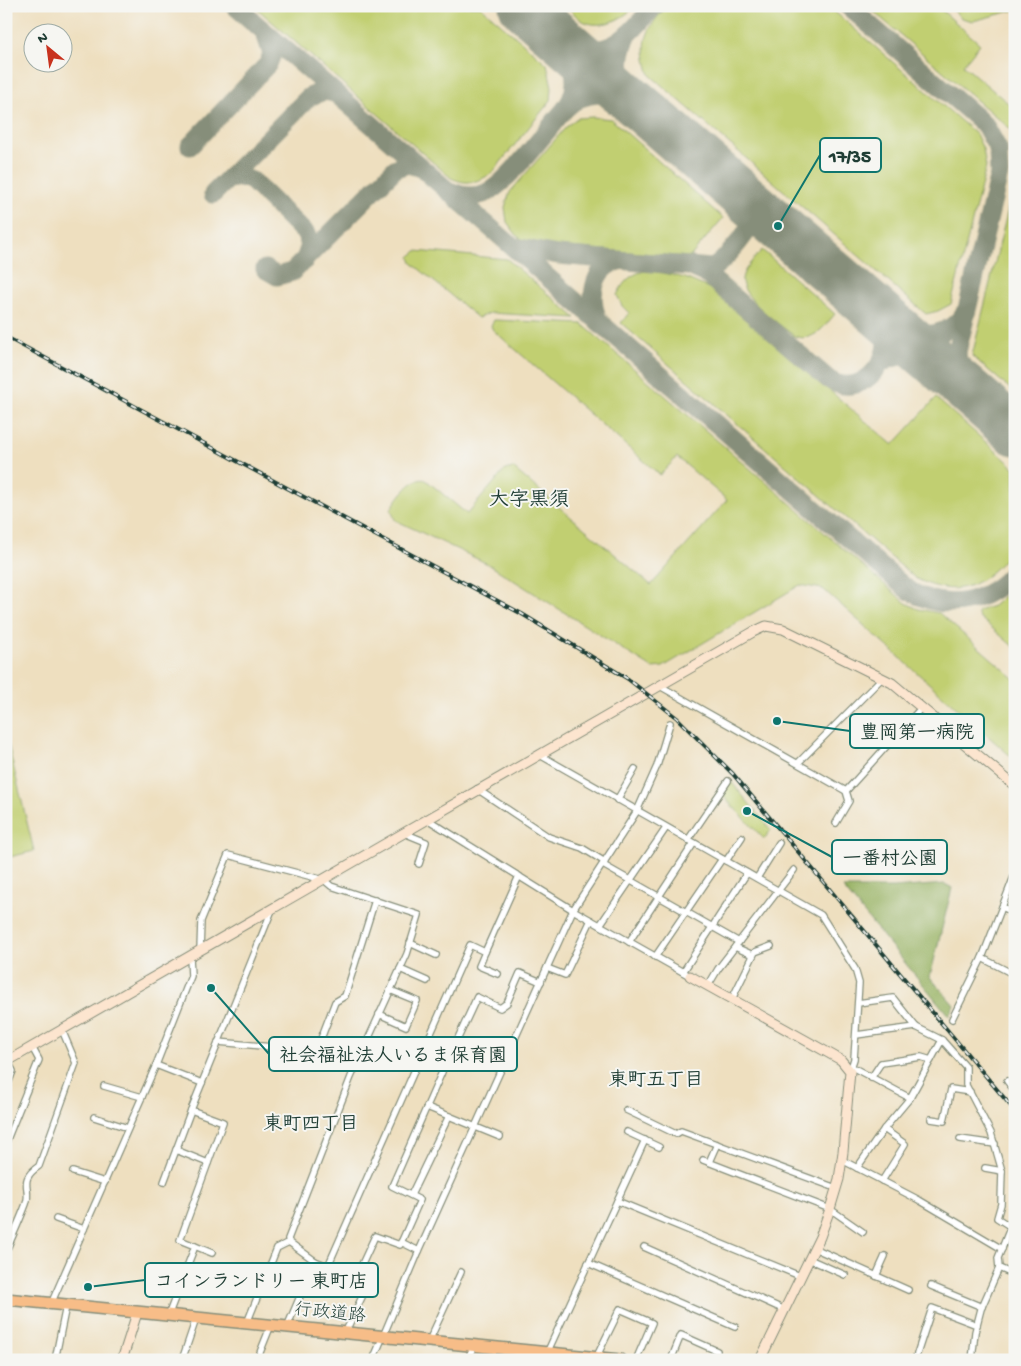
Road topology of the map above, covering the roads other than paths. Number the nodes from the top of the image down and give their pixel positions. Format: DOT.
graph roads {
  1 [pos="882,678"];
  2 [pos="660,686"];
  3 [pos="922,707"];
  4 [pos="670,723"];
  5 [pos="539,754"];
  6 [pos="798,763"];
  7 [pos="635,769"];
  8 [pos="728,781"];
  9 [pos="1015,786"];
  10 [pos="477,789"];
  11 [pos="846,791"];
  12 [pos="617,800"];
  13 [pos="637,811"];
  14 [pos="427,819"];
  15 [pos="836,823"];
  16 [pos="666,828"];
  17 [pos="404,832"];
  18 [pos="742,838"];
  19 [pos="691,841"];
  20 [pos="779,843"];
  21 [pos="724,860"];
  22 [pos="604,863"];
  23 [pos="419,864"];
  24 [pos="794,870"];
  25 [pos="747,873"];
  26 [pos="1015,874"];
  27 [pos="519,876"];
  28 [pos="757,878"];
  29 [pos="324,880"];
  30 [pos="631,880"];
  31 [pos="779,891"];
  32 [pos="659,896"];
  33 [pos="376,900"];
  34 [pos="1002,907"];
  35 [pos="272,910"];
  36 [pos="573,910"];
  37 [pos="686,911"];
  38 [pos="1015,913"];
  39 [pos="591,920"];
  40 [pos="600,925"];
  41 [pos="713,926"];
  42 [pos="628,942"];
  43 [pos="410,943"];
  44 [pos="737,945"];
  45 [pos="771,946"];
  46 [pos="200,951"];
  47 [pos="485,952"];
  48 [pos="436,955"];
  49 [pos="753,955"];
  50 [pos="190,957"];
  51 [pos="655,957"];
  52 [pos="982,958"];
  53 [pos="547,968"];
  54 [pos="400,969"];
  55 [pos="498,974"];
  56 [pos="686,974"];
  57 [pos="1015,975"];
  58 [pos="427,981"];
  59 [pos="541,982"];
  60 [pos="708,986"];
  61 [pos="390,990"];
  62 [pos="732,1000"];
  63 [pos="858,1002"];
  64 [pos="379,1014"];
  65 [pos="952,1019"];
  66 [pos="916,1026"];
  67 [pos="62,1030"];
  68 [pos="856,1036"];
  69 [pos="942,1040"];
  70 [pos="218,1042"];
  71 [pos="32,1047"];
  72 [pos="931,1060"];
  73 [pos="7,1062"];
  74 [pos="156,1065"];
  75 [pos="851,1069"];
  76 [pos="501,1070"];
  77 [pos="442,1072"];
  78 [pos="871,1078"];
  79 [pos="1007,1081"];
  80 [pos="202,1083"];
  81 [pos="104,1086"];
  82 [pos="6,1089"];
  83 [pos="1015,1091"];
  84 [pos="970,1092"];
  85 [pos="142,1098"];
  86 [pos="910,1098"];
  87 [pos="427,1107"];
  88 [pos="191,1110"];
  89 [pos="626,1110"];
  90 [pos="449,1116"];
  91 [pos="94,1117"];
  92 [pos="931,1119"];
  93 [pos="475,1127"];
  94 [pos="128,1128"];
  95 [pos="884,1129"];
  96 [pos="627,1132"];
  97 [pos="500,1137"];
  98 [pos="960,1139"];
  99 [pos="645,1140"];
  100 [pos="6,1142"];
  101 [pos="717,1144"];
  102 [pos="995,1144"];
  103 [pos="659,1147"];
  104 [pos="176,1150"];
  105 [pos="842,1160"];
  106 [pos="208,1163"];
  107 [pos="857,1168"];
  108 [pos="985,1168"];
  109 [pos="1002,1171"];
  110 [pos="73,1172"];
  111 [pos="882,1181"];
  112 [pos="105,1182"];
  113 [pos="164,1182"];
  114 [pos="836,1188"];
  115 [pos="411,1195"];
  116 [pos="617,1201"];
  117 [pos="830,1209"];
  118 [pos="1015,1216"];
  119 [pos="56,1219"];
  120 [pos="84,1229"];
  121 [pos="1011,1231"];
  122 [pos="863,1232"];
  123 [pos="289,1242"];
  124 [pos="401,1242"];
  125 [pos="195,1246"];
  126 [pos="644,1247"];
  127 [pos="814,1248"];
  128 [pos="1002,1249"];
  129 [pos="6,1251"];
  130 [pos="419,1251"];
  131 [pos="212,1253"];
  132 [pos="885,1256"];
  133 [pos="808,1259"];
  134 [pos="316,1261"];
  135 [pos="588,1263"];
  136 [pos="999,1268"];
  137 [pos="461,1272"];
  138 [pos="845,1275"];
  139 [pos="1015,1275"];
  140 [pos="800,1276"];
  141 [pos="876,1276"];
  142 [pos="931,1286"];
  143 [pos="908,1290"];
  144 [pos="7,1301"];
  145 [pos="51,1304"];
  146 [pos="66,1306"];
  147 [pos="982,1307"];
  148 [pos="785,1310"];
  149 [pos="137,1313"];
  150 [pos="168,1316"];
  151 [pos="196,1319"];
  152 [pos="247,1323"];
  153 [pos="977,1325"];
  154 [pos="271,1326"];
  155 [pos="287,1327"];
  156 [pos="735,1327"];
  157 [pos="344,1333"];
  158 [pos="383,1337"];
  159 [pos="429,1341"];
  160 [pos="474,1346"];
  161 [pos="547,1353"];
  162 [pos="572,1358"];
  163 [pos="596,1358"];
  164 [pos="55,1360"];
  165 [pos="122,1360"];
  166 [pos="182,1360"];
  167 [pos="257,1360"];
  168 [pos="372,1360"];
  169 [pos="467,1360"];
  170 [pos="620,1360"];
  171 [pos="636,1360"];
  172 [pos="671,1360"];
  173 [pos="716,1360"];
  174 [pos="760,1360"];
  175 [pos="915,1360"];
  176 [pos="972,1360"];
  1 -- 2 [label="street"];
  1 -- 3 [label="street"];
  1 -- 6 [label="street"];
  2 -- 5 [label="street"];
  2 -- 6 [label="street"];
  3 -- 9 [label="street"];
  3 -- 11 [label="street"];
  4 -- 13 [label="street"];
  5 -- 10 [label="street"];
  5 -- 12 [label="street"];
  6 -- 11 [label="street"];
  7 -- 12 [label="street"];
  8 -- 19 [label="street"];
  10 -- 14 [label="street"];
  10 -- 22 [label="street"];
  11 -- 15 [label="street"];
  12 -- 13 [label="street"];
  13 -- 16 [label="street"];
  13 -- 22 [label="street"];
  14 -- 17 [label="street"];
  14 -- 27 [label="street"];
  16 -- 19 [label="street"];
  16 -- 30 [label="street"];
  17 -- 23 [label="street"];
  17 -- 29 [label="street"];
  18 -- 21 [label="street"];
  19 -- 21 [label="street"];
  19 -- 32 [label="street"];
  20 -- 28 [label="street"];
  21 -- 25 [label="street"];
  21 -- 37 [label="street"];
  22 -- 30 [label="street"];
  22 -- 36 [label="street"];
  24 -- 31 [label="street"];
  25 -- 28 [label="street"];
  25 -- 41 [label="street"];
  26 -- 34 [label="street"];
  27 -- 36 [label="street"];
  27 -- 47 [label="street"];
  28 -- 31 [label="street"];
  29 -- 33 [label="street"];
  29 -- 35 [label="street"];
  29 -- 46 [label="street"];
  30 -- 32 [label="street"];
  30 -- 40 [label="street"];
  31 -- 44 [label="street"];
  31 -- 63 [label="street"];
  32 -- 37 [label="street"];
  32 -- 42 [label="street"];
  33 -- 43 [label="street"];
  33 -- 70 [label="street"];
  34 -- 38 [label="street"];
  34 -- 52 [label="street"];
  35 -- 46 [label="street"];
  35 -- 70 [label="street"];
  36 -- 39 [label="street"];
  36 -- 53 [label="street"];
  37 -- 41 [label="street"];
  37 -- 51 [label="street"];
  39 -- 40 [label="street"];
  39 -- 53 [label="street"];
  40 -- 42 [label="street"];
  41 -- 44 [label="street"];
  41 -- 56 [label="street"];
  42 -- 51 [label="street"];
  43 -- 48 [label="street"];
  43 -- 54 [label="street"];
  44 -- 49 [label="street"];
  44 -- 60 [label="street"];
  45 -- 49 [label="street"];
  46 -- 50 [label="street"];
  47 -- 55 [label="street"];
  47 -- 134 [label="street"];
  49 -- 62 [label="street"];
  50 -- 67 [label="street"];
  50 -- 74 [label="street"];
  51 -- 56 [label="street"];
  52 -- 57 [label="street"];
  52 -- 65 [label="street"];
  53 -- 59 [label="street"];
  54 -- 58 [label="street"];
  54 -- 61 [label="street"];
  56 -- 60 [label="street"];
  59 -- 76 [label="street"];
  59 -- 76 [label="street"];
  60 -- 62 [label="street"];
  61 -- 64 [label="street"];
  61 -- 64 [label="street"];
  62 -- 75 [label="street"];
  63 -- 66 [label="street"];
  63 -- 68 [label="street"];
  64 -- 123 [label="street"];
  66 -- 68 [label="street"];
  66 -- 69 [label="street"];
  67 -- 71 [label="street"];
  67 -- 129 [label="street"];
  68 -- 75 [label="street"];
  69 -- 72 [label="street"];
  69 -- 84 [label="street"];
  70 -- 80 [label="street"];
  71 -- 73 [label="street"];
  71 -- 100 [label="street"];
  72 -- 78 [label="street"];
  72 -- 86 [label="street"];
  73 -- 82 [label="street"];
  74 -- 80 [label="street"];
  74 -- 85 [label="street"];
  75 -- 78 [label="street"];
  75 -- 105 [label="street"];
  76 -- 93 [label="street"];
  77 -- 87 [label="street"];
  78 -- 86 [label="street"];
  79 -- 83 [label="street"];
  80 -- 88 [label="street"];
  81 -- 85 [label="street"];
  84 -- 92 [label="street"];
  84 -- 102 [label="street"];
  85 -- 94 [label="street"];
  86 -- 95 [label="street"];
  87 -- 90 [label="street"];
  87 -- 115 [label="street"];
  88 -- 104 [label="street"];
  88 -- 106 [label="street"];
  89 -- 101 [label="street"];
  90 -- 93 [label="street"];
  90 -- 115 [label="street"];
  91 -- 94 [label="street"];
  93 -- 97 [label="street"];
  93 -- 130 [label="street"];
  94 -- 112 [label="street"];
  95 -- 107 [label="street"];
  95 -- 111 [label="street"];
  96 -- 99 [label="street"];
  98 -- 102 [label="street"];
  99 -- 103 [label="street"];
  99 -- 116 [label="street"];
  101 -- 114 [label="street"];
  101 -- 117 [label="street"];
  102 -- 109 [label="street"];
  104 -- 106 [label="street"];
  104 -- 113 [label="street"];
  105 -- 107 [label="street"];
  105 -- 114 [label="street"];
  106 -- 125 [label="street"];
  107 -- 111 [label="street"];
  108 -- 109 [label="street"];
  109 -- 121 [label="street"];
  110 -- 112 [label="street"];
  111 -- 128 [label="street"];
  112 -- 120 [label="street"];
  114 -- 117 [label="street"];
  115 -- 124 [label="street"];
  116 -- 135 [label="street"];
  116 -- 140 [label="street"];
  117 -- 122 [label="street"];
  117 -- 127 [label="street"];
  118 -- 121 [label="street"];
  119 -- 120 [label="street"];
  120 -- 145 [label="street"];
  121 -- 128 [label="street"];
  123 -- 134 [label="street"];
  123 -- 152 [label="street"];
  124 -- 130 [label="street"];
  124 -- 157 [label="street"];
  125 -- 131 [label="street"];
  125 -- 150 [label="street"];
  126 -- 148 [label="street"];
  127 -- 133 [label="street"];
  127 -- 141 [label="street"];
  128 -- 136 [label="street"];
  130 -- 158 [label="street"];
  132 -- 141 [label="street"];
  133 -- 138 [label="street"];
  133 -- 140 [label="street"];
  134 -- 155 [label="street"];
  135 -- 156 [label="street"];
  135 -- 161 [label="street"];
  136 -- 139 [label="street"];
  136 -- 147 [label="street"];
  137 -- 159 [label="street"];
  140 -- 148 [label="street"];
  141 -- 143 [label="street"];
  142 -- 147 [label="street"];
  144 -- 145 [label="highway, 行政道路"];
  145 -- 146 [label="highway, 行政道路"];
  146 -- 149 [label="highway, 行政道路"];
  146 -- 164 [label="street"];
  147 -- 153 [label="street"];
  148 -- 174 [label="street"];
  149 -- 150 [label="highway, 行政道路"];
  149 -- 165 [label="street"];
  150 -- 151 [label="highway, 行政道路"];
  151 -- 152 [label="highway, 行政道路"];
  151 -- 166 [label="street"];
  152 -- 154 [label="highway, 行政道路"];
  153 -- 175 [label="street"];
  153 -- 176 [label="street"];
  154 -- 155 [label="highway, 行政道路"];
  154 -- 167 [label="street"];
  155 -- 157 [label="highway, 行政道路"];
  157 -- 158 [label="highway, 行政道路"];
  158 -- 159 [label="highway, 行政道路"];
  158 -- 168 [label="street"];
  159 -- 160 [label="highway, 行政道路"];
  160 -- 161 [label="highway, 行政道路"];
  160 -- 169 [label="street"];
  161 -- 162 [label="highway, 行政道路"];
  162 -- 163 [label="highway, 行政道路"];
  163 -- 170 [label="highway, 行政道路"];
  163 -- 171 [label="street"];
  172 -- 173 [label="street"];
}
